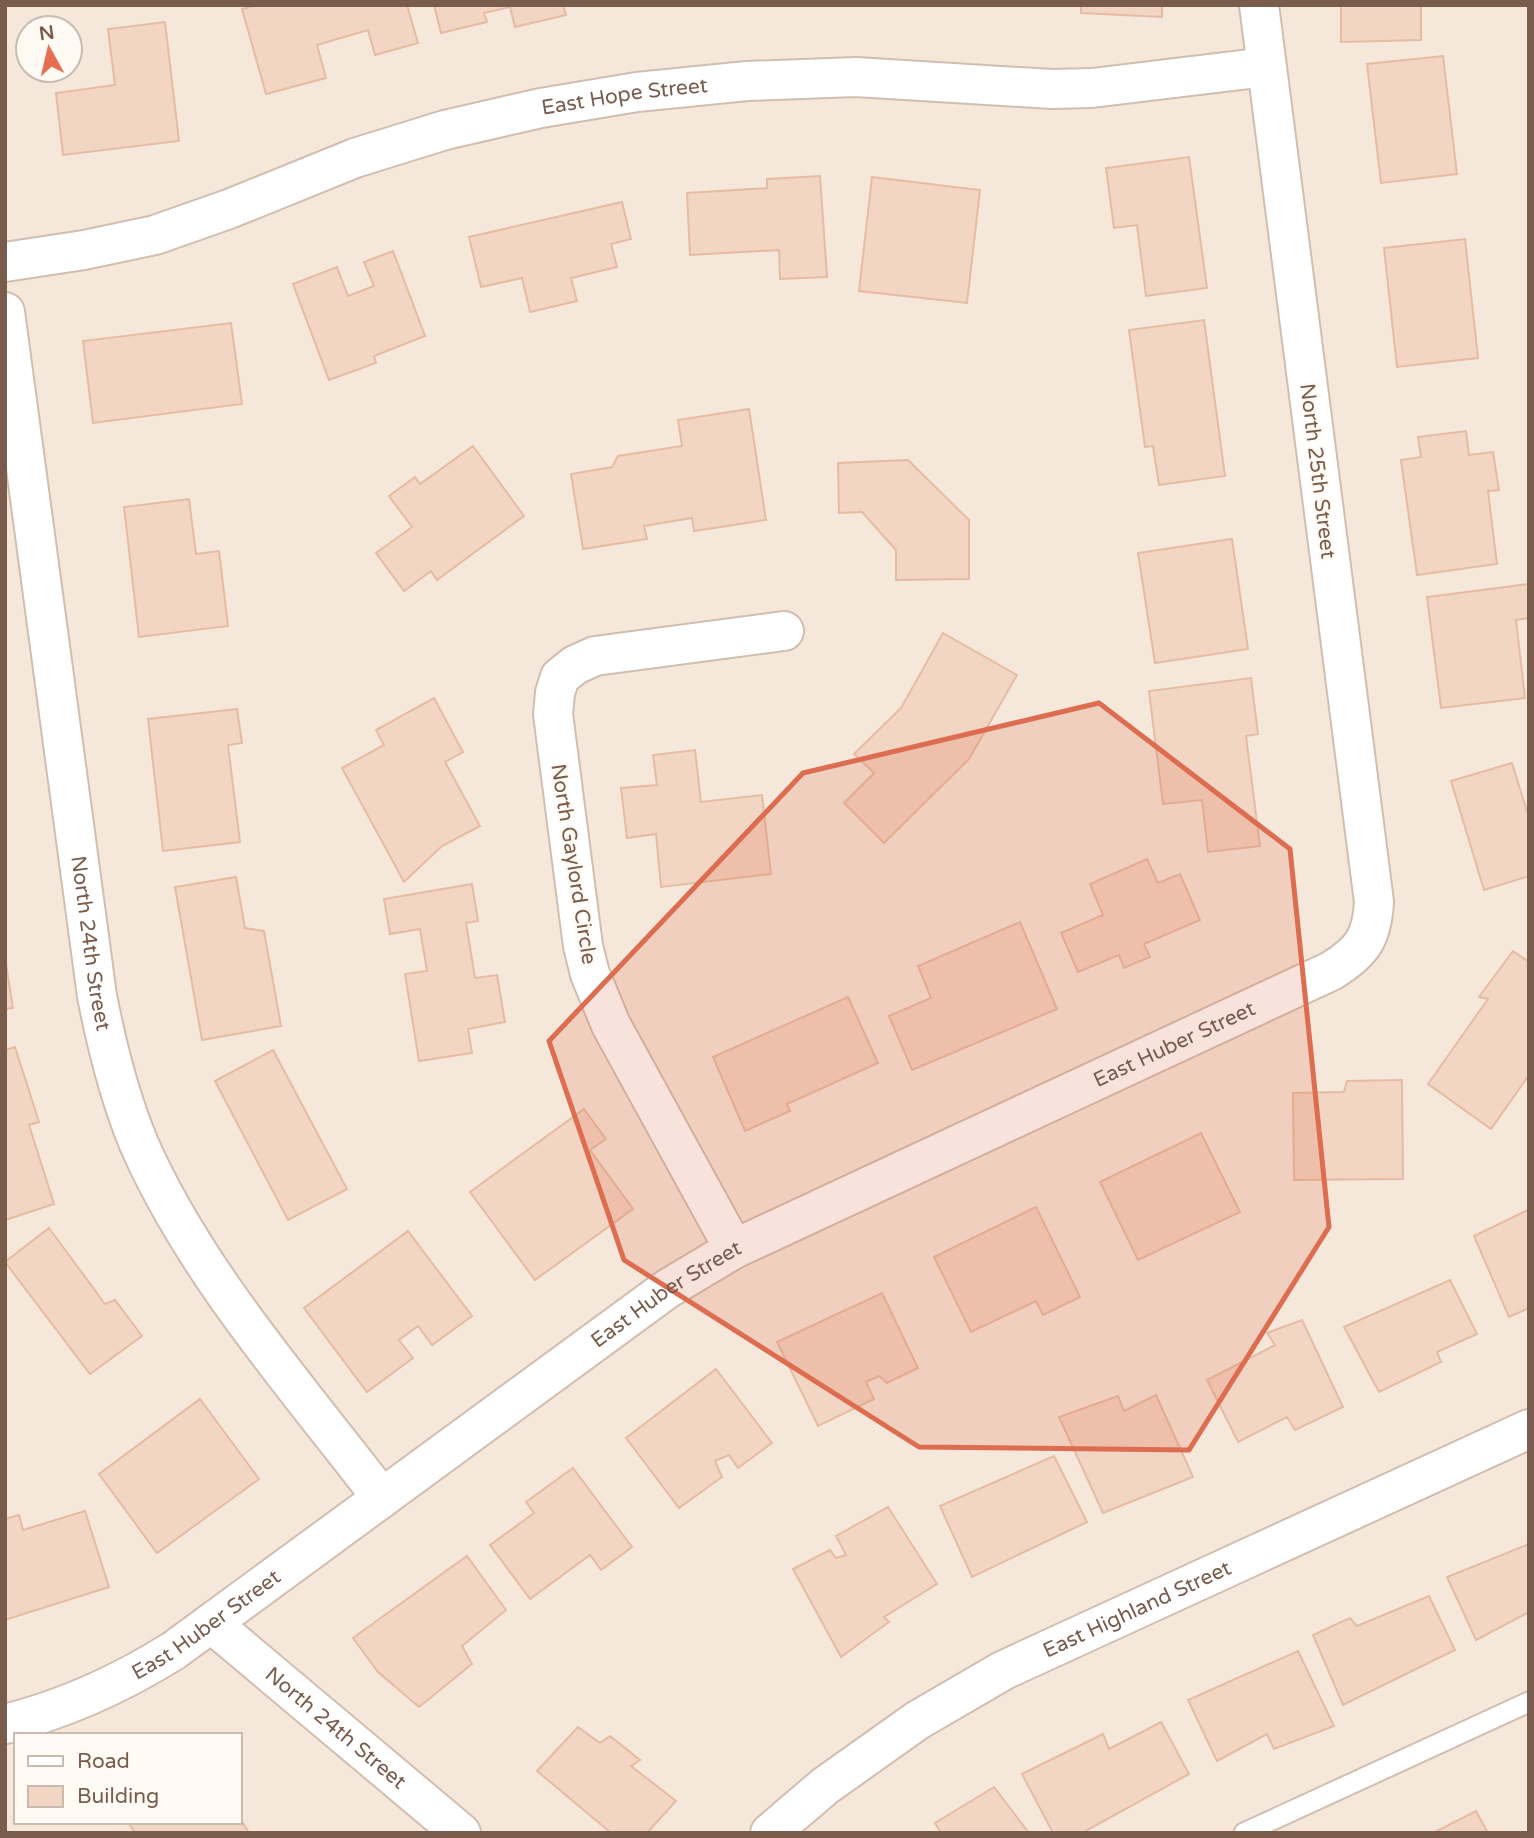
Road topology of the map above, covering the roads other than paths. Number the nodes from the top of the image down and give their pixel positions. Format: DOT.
graph roads {
  1 [pos="1259,5"];
  2 [pos="1266,67"];
  3 [pos="5,261"];
  4 [pos="5,312"];
  5 [pos="783,631"];
  6 [pos="1368,937"];
  7 [pos="734,1249"];
  8 [pos="1529,1429"];
  9 [pos="382,1498"];
  10 [pos="211,1623"];
  11 [pos="1529,1702"];
  12 [pos="5,1724"];
  13 [pos="461,1833"];
  14 [pos="770,1833"];
  15 [pos="1244,1833"];
  1 -- 2 [label="street, North 25th Street"];
  2 -- 3 [label="street, East Hope Street"];
  2 -- 6 [label="street, North 25th Street"];
  4 -- 9 [label="street, North 24th Street"];
  5 -- 7 [label="street, North Gaylord Circle"];
  6 -- 7 [label="street, East Huber Street"];
  7 -- 9 [label="street, East Huber Street"];
  8 -- 14 [label="street, East Highland Street"];
  9 -- 10 [label="street, East Huber Street"];
  10 -- 12 [label="street, East Huber Street"];
  10 -- 13 [label="street, North 24th Street"];
  11 -- 15 [label="lane"];
}
